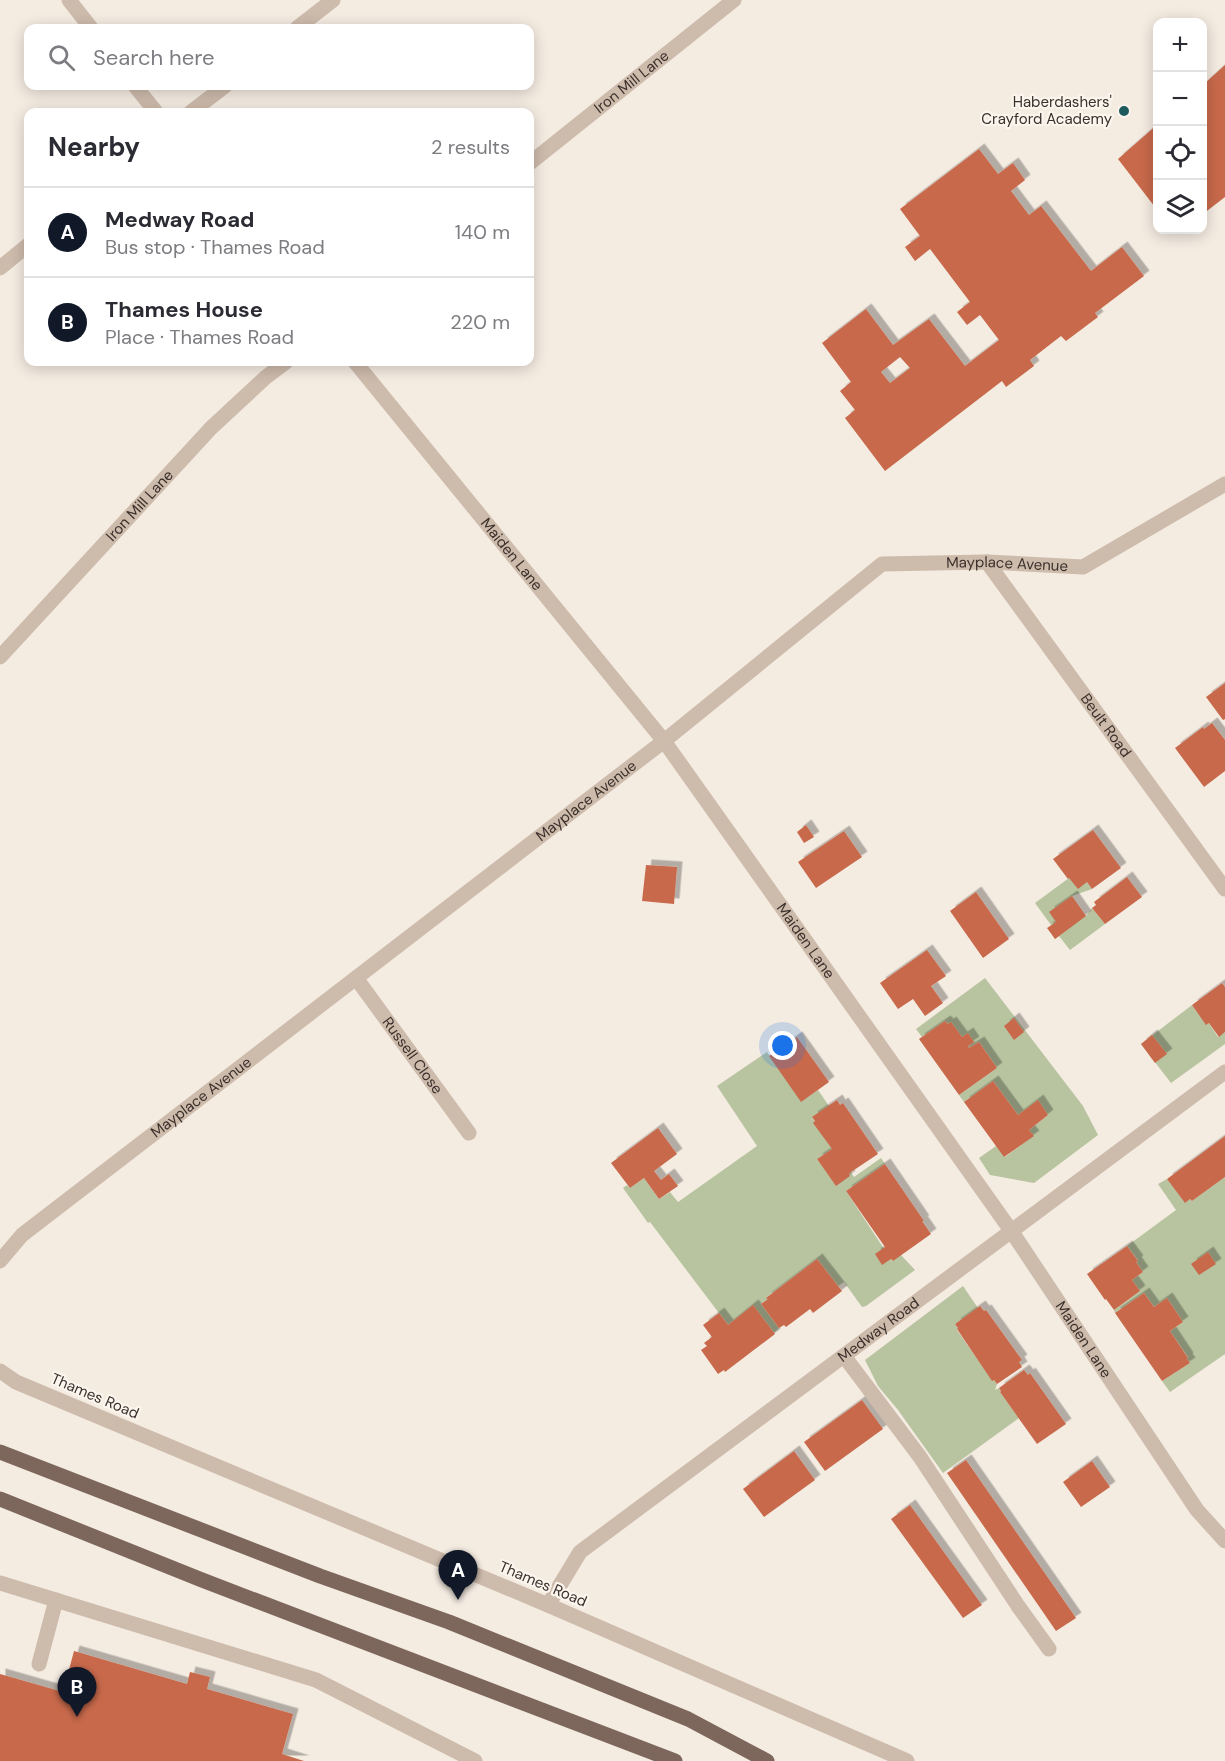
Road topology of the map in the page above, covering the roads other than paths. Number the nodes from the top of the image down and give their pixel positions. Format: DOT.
graph roads {
  1 [pos="69,0"];
  2 [pos="333,0"];
  3 [pos="735,0"];
  4 [pos="88,24"];
  5 [pos="302,24"];
  6 [pos="138,90"];
  7 [pos="220,90"];
  8 [pos="153,108"];
  9 [pos="196,108"];
  10 [pos="534,160"];
  11 [pos="24,248"];
  12 [pos="0,268"];
  13 [pos="281,366"];
  14 [pos="358,366"];
  15 [pos="1225,484"];
  16 [pos="987,562"];
  17 [pos="0,657"];
  18 [pos="664,741"];
  19 [pos="1225,889"];
  20 [pos="356,978"];
  21 [pos="1225,1072"];
  22 [pos="470,1133"];
  23 [pos="1012,1232"];
  24 [pos="0,1261"];
  25 [pos="844,1356"];
  26 [pos="0,1371"];
  27 [pos="0,1452"];
  28 [pos="0,1499"];
  29 [pos="1225,1541"];
  30 [pos="0,1582"];
  31 [pos="56,1600"];
  32 [pos="548,1605"];
  33 [pos="1049,1649"];
  34 [pos="39,1664"];
  35 [pos="670,1760"];
  36 [pos="475,1761"];
  37 [pos="767,1761"];
  38 [pos="907,1761"];
  1 -- 4 [label="street"];
  2 -- 5 [label="street"];
  3 -- 10 [label="street, Iron Mill Lane"];
  6 -- 8 [label="street"];
  7 -- 9 [label="street"];
  11 -- 12 [label="street"];
  13 -- 17 [label="street, Iron Mill Lane"];
  14 -- 18 [label="street, Maiden Lane"];
  15 -- 16 [label="street, Mayplace Avenue"];
  16 -- 18 [label="street, Mayplace Avenue"];
  16 -- 19 [label="street, Beult Road"];
  18 -- 20 [label="street, Mayplace Avenue"];
  18 -- 23 [label="street, Maiden Lane"];
  20 -- 22 [label="street, Russell Close"];
  20 -- 24 [label="street, Mayplace Avenue"];
  21 -- 23 [label="street, Medway Road"];
  23 -- 25 [label="street, Medway Road"];
  23 -- 29 [label="street, Maiden Lane"];
  25 -- 32 [label="street, Medway Road"];
  25 -- 33 [label="street"];
  26 -- 32 [label="street, Thames Road"];
  27 -- 37 [label="main road"];
  28 -- 35 [label="main road"];
  30 -- 31 [label="street"];
  31 -- 34 [label="street"];
  31 -- 36 [label="street"];
  32 -- 38 [label="street, Thames Road"];
}
